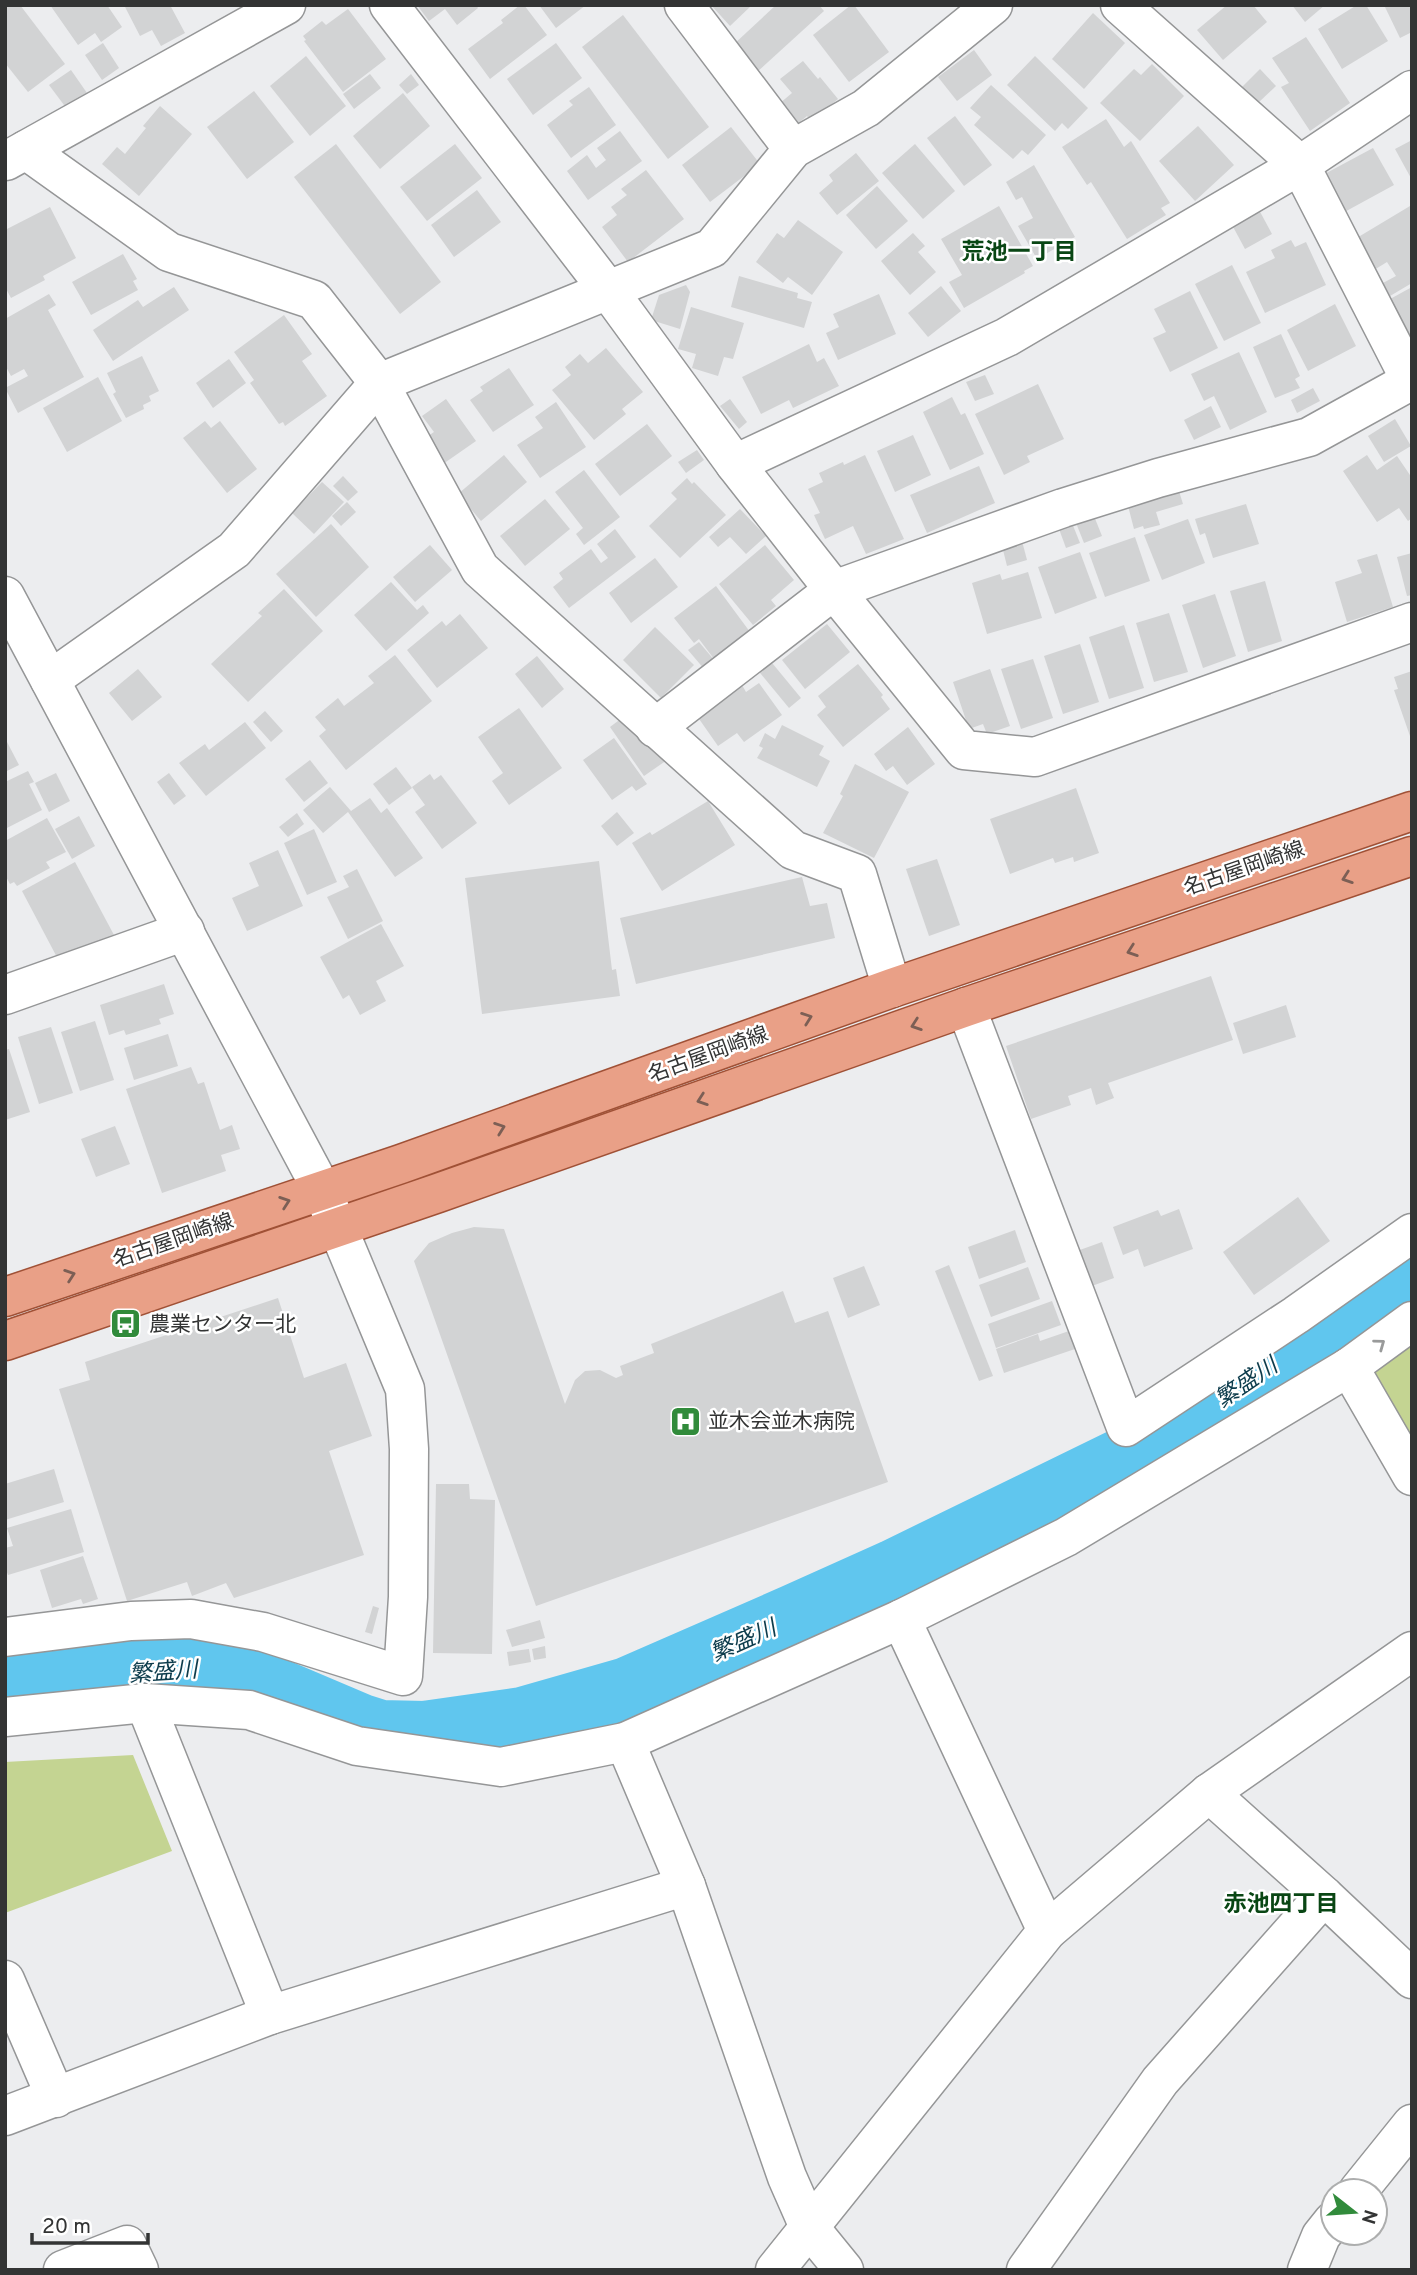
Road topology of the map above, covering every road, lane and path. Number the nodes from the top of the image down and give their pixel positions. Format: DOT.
graph roads {
  1 [pos="286,5"];
  2 [pos="389,5"];
  3 [pos="684,5"];
  4 [pos="993,5"];
  5 [pos="1120,5"];
  6 [pos="1412,90"];
  7 [pos="793,149"];
  8 [pos="16,155"];
  9 [pos="1300,165"];
  10 [pos="608,290"];
  11 [pos="1411,381"];
  12 [pos="379,383"];
  13 [pos="735,464"];
  14 [pos="834,590"];
  15 [pos="5,596"];
  16 [pos="1412,622"];
  17 [pos="50,680"];
  18 [pos="655,728"];
  19 [pos="1412,811"];
  20 [pos="1412,856"];
  21 [pos="185,931"];
  22 [pos="892,988"];
  23 [pos="5,996"];
  24 [pos="966,1007"];
  25 [pos="322,1190"];
  26 [pos="338,1227"];
  27 [pos="1412,1233"];
  28 [pos="5,1297"];
  29 [pos="1412,1321"];
  30 [pos="5,1341"];
  31 [pos="1349,1367"];
  32 [pos="1412,1476"];
  33 [pos="901,1619"];
  34 [pos="5,1637"];
  35 [pos="1412,1651"];
  36 [pos="145,1703"];
  37 [pos="5,1717"];
  38 [pos="625,1742"];
  39 [pos="1209,1793"];
  40 [pos="686,1886"];
  41 [pos="1324,1896"];
  42 [pos="1047,1931"];
  43 [pos="1412,1979"];
  44 [pos="5,1980"];
  45 [pos="270,2015"];
  46 [pos="56,2098"];
  47 [pos="5,2116"];
  48 [pos="1412,2124"];
  49 [pos="1368,2177"];
  50 [pos="809,2227"];
  51 [pos="1319,2241"];
  52 [pos="63,2270"];
  53 [pos="139,2270"];
  54 [pos="775,2270"];
  55 [pos="844,2270"];
  56 [pos="1026,2270"];
  57 [pos="1307,2270"];
  1 -- 8 [label="street"];
  2 -- 10 [label="street"];
  3 -- 7 [label="street"];
  4 -- 7 [label="street"];
  5 -- 9 [label="street"];
  6 -- 9 [label="street"];
  7 -- 10 [label="street"];
  8 -- 12 [label="street"];
  9 -- 11 [label="street"];
  9 -- 13 [label="street"];
  10 -- 12 [label="street"];
  10 -- 13 [label="street"];
  11 -- 14 [label="street"];
  12 -- 17 [label="street"];
  12 -- 18 [label="street"];
  13 -- 14 [label="street"];
  14 -- 16 [label="street"];
  14 -- 18 [label="street"];
  15 -- 17 [label="street"];
  17 -- 21 [label="street"];
  18 -- 22 [label="street"];
  19 -- 22 [label="main road, 名古屋岡崎線"];
  20 -- 24 [label="main road, 名古屋岡崎線, one-way"];
  21 -- 23 [label="street"];
  21 -- 25 [label="street"];
  25 -- 22 [label="main road, 名古屋岡崎線, one-way"];
  24 -- 26 [label="main road, 名古屋岡崎線, one-way"];
  24 -- 27 [label="street"];
  25 -- 26 [label="street"];
  28 -- 25 [label="main road, 名古屋岡崎線, one-way"];
  26 -- 30 [label="main road, 名古屋岡崎線"];
  26 -- 34 [label="street"];
  31 -- 29 [label="street, one-way"];
  31 -- 32 [label="street"];
  31 -- 33 [label="street"];
  33 -- 38 [label="street"];
  33 -- 42 [label="street"];
  35 -- 39 [label="street"];
  36 -- 37 [label="street"];
  36 -- 38 [label="street"];
  36 -- 45 [label="street"];
  38 -- 40 [label="street"];
  39 -- 41 [label="street"];
  39 -- 42 [label="street"];
  40 -- 45 [label="street"];
  40 -- 50 [label="street"];
  41 -- 43 [label="street"];
  41 -- 56 [label="street"];
  42 -- 50 [label="street"];
  44 -- 46 [label="street"];
  45 -- 46 [label="street"];
  46 -- 47 [label="street"];
  48 -- 49 [label="street"];
  50 -- 54 [label="street"];
  50 -- 55 [label="street"];
  51 -- 57 [label="street"];
  52 -- 53 [label="street"];
}
